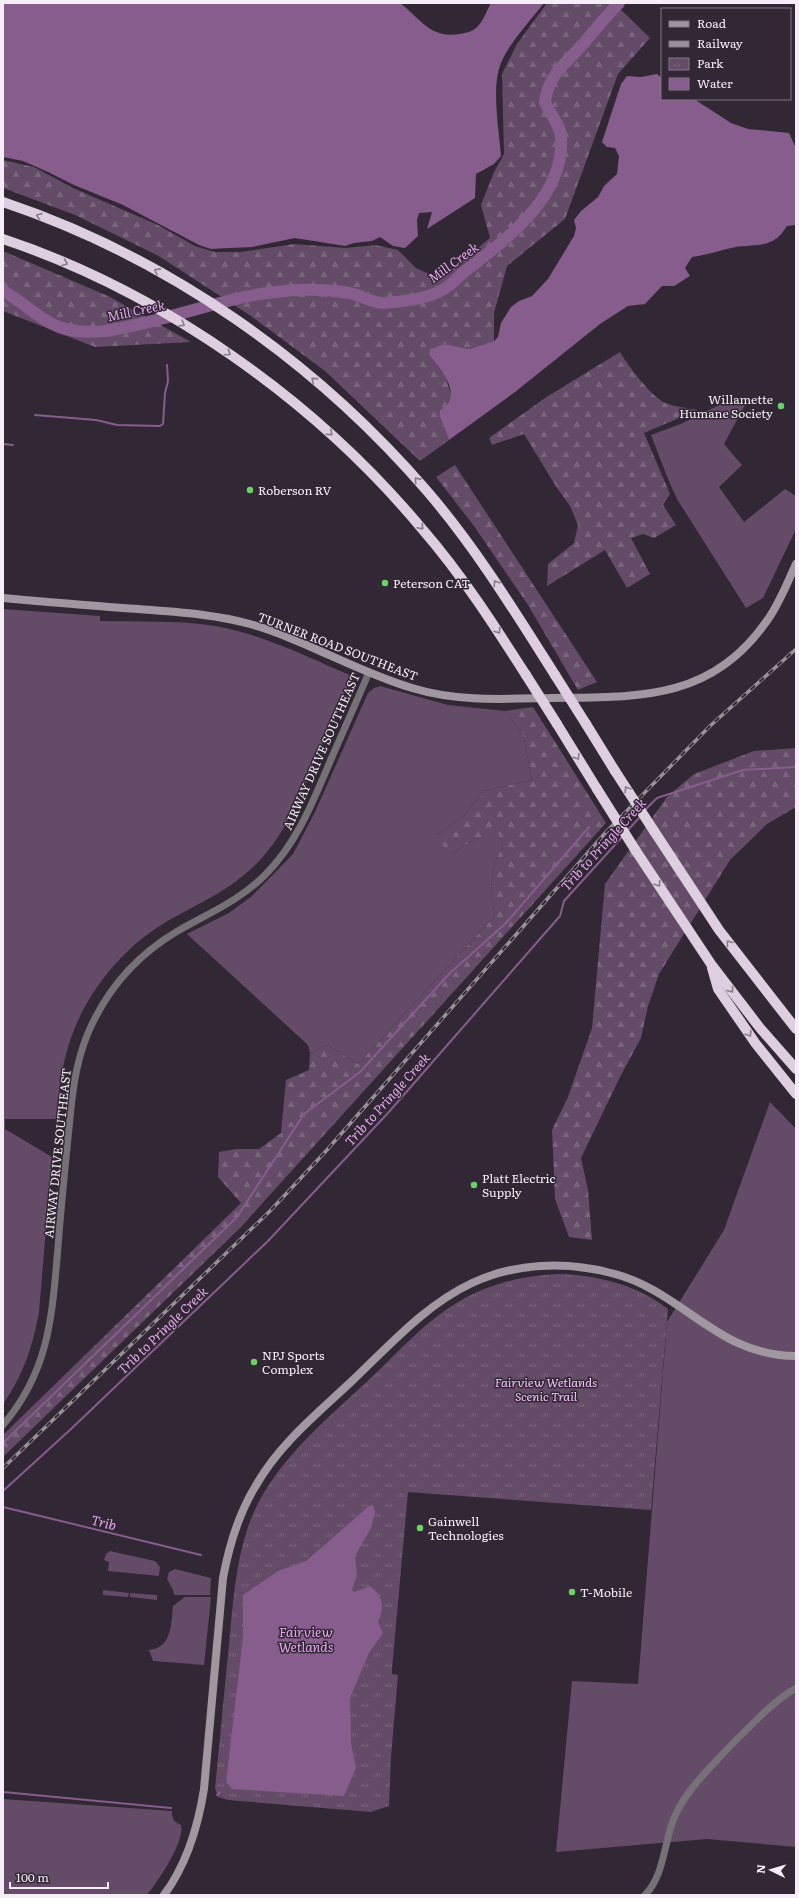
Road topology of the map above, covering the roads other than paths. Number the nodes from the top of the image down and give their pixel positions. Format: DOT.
graph roads {
  1 [pos="3,202"];
  2 [pos="3,239"];
  3 [pos="796,564"];
  4 [pos="3,598"];
  5 [pos="369,672"];
  6 [pos="711,964"];
  7 [pos="796,1029"];
  8 [pos="796,1068"];
  9 [pos="796,1094"];
  10 [pos="796,1356"];
  11 [pos="3,1425"];
  12 [pos="796,1688"];
  13 [pos="164,1895"];
  14 [pos="645,1895"];
  7 -- 1 [label="highway, one-way, bridge"];
  2 -- 6 [label="highway, one-way, bridge"];
  3 -- 5 [label="main road, TURNER ROAD SOUTHEAST"];
  4 -- 5 [label="main road, TURNER ROAD SOUTHEAST"];
  5 -- 11 [label="street, AIRWAY DRIVE SOUTHEAST"];
  6 -- 8 [label="highway, one-way"];
  6 -- 9 [label="highway, one-way"];
  10 -- 13 [label="main road"];
  12 -- 14 [label="street"];
}
